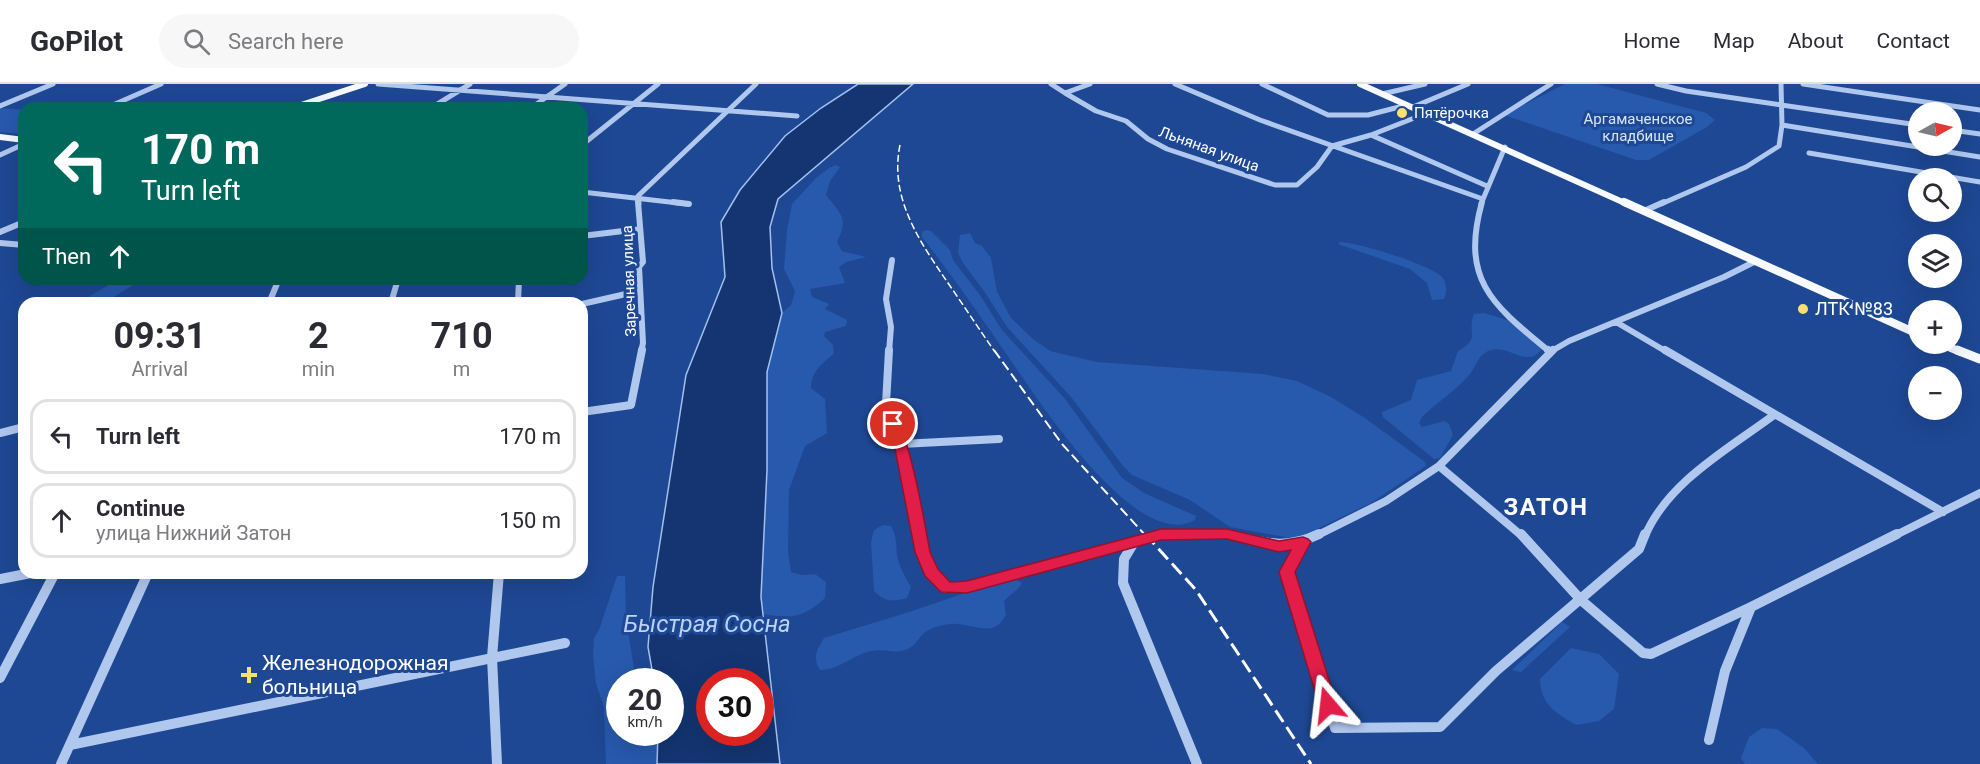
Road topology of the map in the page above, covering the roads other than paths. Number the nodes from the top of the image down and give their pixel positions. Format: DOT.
graph roads {
  1 [pos="52,84"];
  2 [pos="161,84"];
  3 [pos="365,84"];
  4 [pos="378,84"];
  5 [pos="470,84"];
  6 [pos="565,84"];
  7 [pos="658,84"];
  8 [pos="756,84"];
  9 [pos="1051,84"];
  10 [pos="1090,84"];
  11 [pos="1175,84"];
  12 [pos="1262,84"];
  13 [pos="1360,84"];
  14 [pos="1425,84"];
  15 [pos="1468,84"];
  16 [pos="1540,84"];
  17 [pos="1657,84"];
  18 [pos="1781,84"];
  19 [pos="1803,84"];
  20 [pos="1550,86"];
  21 [pos="460,90"];
  22 [pos="1065,93"];
  23 [pos="1382,94"];
  24 [pos="547,97"];
  25 [pos="120,102"];
  26 [pos="310,102"];
  27 [pos="441,102"];
  28 [pos="540,102"];
  29 [pos="634,104"];
  30 [pos="1781,105"];
  31 [pos="0,106"];
  32 [pos="1410,106"];
  33 [pos="1980,110"];
  34 [pos="728,111"];
  35 [pos="1427,113"];
  36 [pos="797,116"];
  37 [pos="1908,124"];
  38 [pos="1782,125"];
  39 [pos="1962,131"];
  40 [pos="1473,134"];
  41 [pos="1980,134"];
  42 [pos="1371,135"];
  43 [pos="0,137"];
  44 [pos="18,139"];
  45 [pos="588,140"];
  46 [pos="1332,146"];
  47 [pos="18,147"];
  48 [pos="1505,147"];
  49 [pos="1809,153"];
  50 [pos="0,155"];
  51 [pos="1980,157"];
  52 [pos="1980,182"];
  53 [pos="1487,186"];
  54 [pos="588,192"];
  55 [pos="638,196"];
  56 [pos="1483,199"];
  57 [pos="689,204"];
  58 [pos="1644,210"];
  59 [pos="18,224"];
  60 [pos="640,229"];
  61 [pos="0,232"];
  62 [pos="588,235"];
  63 [pos="0,243"];
  64 [pos="18,244"];
  65 [pos="892,261"];
  66 [pos="1754,262"];
  67 [pos="639,291"];
  68 [pos="588,303"];
  69 [pos="1616,322"];
  70 [pos="1908,330"];
  71 [pos="1550,352"];
  72 [pos="1962,352"];
  73 [pos="1980,359"];
  74 [pos="588,411"];
  75 [pos="1774,415"];
  76 [pos="18,428"];
  77 [pos="0,433"];
  78 [pos="999,439"];
  79 [pos="901,444"];
  80 [pos="1439,466"];
  81 [pos="1980,493"];
  82 [pos="1943,512"];
  83 [pos="1303,542"];
  84 [pos="1133,544"];
  85 [pos="18,576"];
  86 [pos="0,579"];
  87 [pos="52,579"];
  88 [pos="145,579"];
  89 [pos="498,579"];
  90 [pos="1581,600"];
  91 [pos="1751,607"];
  92 [pos="566,643"];
  93 [pos="492,657"];
  94 [pos="0,678"];
  95 [pos="1709,740"];
  96 [pos="70,745"];
  97 [pos="61,764"];
  98 [pos="497,764"];
  99 [pos="1197,764"];
  1 -- 31 [label="street"];
  2 -- 25 [label="street"];
  3 -- 26 [label="main road"];
  4 -- 21 [label="street"];
  5 -- 21 [label="street"];
  6 -- 24 [label="street"];
  7 -- 29 [label="street"];
  8 -- 34 [label="street"];
  9 -- 22 [label="street, Льняная улица"];
  10 -- 22 [label="street"];
  11 -- 46 [label="street"];
  12 -- 32 [label="street"];
  13 -- 23 [label="main road"];
  14 -- 23 [label="street"];
  15 -- 32 [label="street"];
  16 -- 20 [label="street"];
  17 -- 30 [label="street"];
  18 -- 30 [label="street"];
  19 -- 33 [label="street"];
  20 -- 40 [label="street"];
  21 -- 24 [label="street"];
  21 -- 27 [label="street"];
  22 -- 46 [label="street, Льняная улица"];
  23 -- 32 [label="main road"];
  24 -- 28 [label="street"];
  24 -- 29 [label="street"];
  29 -- 34 [label="street"];
  29 -- 45 [label="street"];
  30 -- 37 [label="street"];
  30 -- 38 [label="street"];
  32 -- 35 [label="main road"];
  34 -- 36 [label="street"];
  34 -- 55 [label="street"];
  35 -- 40 [label="main road"];
  35 -- 42 [label="street"];
  38 -- 51 [label="street"];
  38 -- 58 [label="street"];
  39 -- 41 [label="street"];
  40 -- 48 [label="main road"];
  42 -- 46 [label="street"];
  42 -- 53 [label="street"];
  43 -- 44 [label="main road"];
  46 -- 56 [label="street"];
  47 -- 50 [label="street"];
  48 -- 53 [label="street"];
  48 -- 58 [label="main road"];
  49 -- 52 [label="street"];
  53 -- 56 [label="street"];
  54 -- 55 [label="street"];
  55 -- 57 [label="street"];
  55 -- 60 [label="street, Заречная улица"];
  56 -- 71 [label="street"];
  58 -- 66 [label="main road"];
  59 -- 61 [label="street"];
  60 -- 62 [label="street"];
  60 -- 67 [label="street, Заречная улица"];
  63 -- 64 [label="street"];
  65 -- 79 [label="street"];
  66 -- 69 [label="street"];
  66 -- 70 [label="main road"];
  67 -- 68 [label="street"];
  67 -- 74 [label="street, Заречная улица"];
  69 -- 71 [label="street"];
  69 -- 75 [label="street"];
  71 -- 80 [label="street"];
  72 -- 73 [label="main road"];
  75 -- 82 [label="street"];
  75 -- 90 [label="street"];
  76 -- 77 [label="street"];
  78 -- 79 [label="street"];
  79 -- 84 [label="street"];
  80 -- 83 [label="street"];
  80 -- 90 [label="street"];
  81 -- 82 [label="street"];
  82 -- 91 [label="street"];
  83 -- 84 [label="street"];
  83 -- 90 [label="street"];
  84 -- 99 [label="street"];
  85 -- 86 [label="street"];
  87 -- 94 [label="street"];
  88 -- 96 [label="street"];
  89 -- 93 [label="street"];
  90 -- 91 [label="street"];
  91 -- 95 [label="street"];
  92 -- 93 [label="street"];
  93 -- 96 [label="street"];
  93 -- 98 [label="street"];
  96 -- 97 [label="street"];
}
